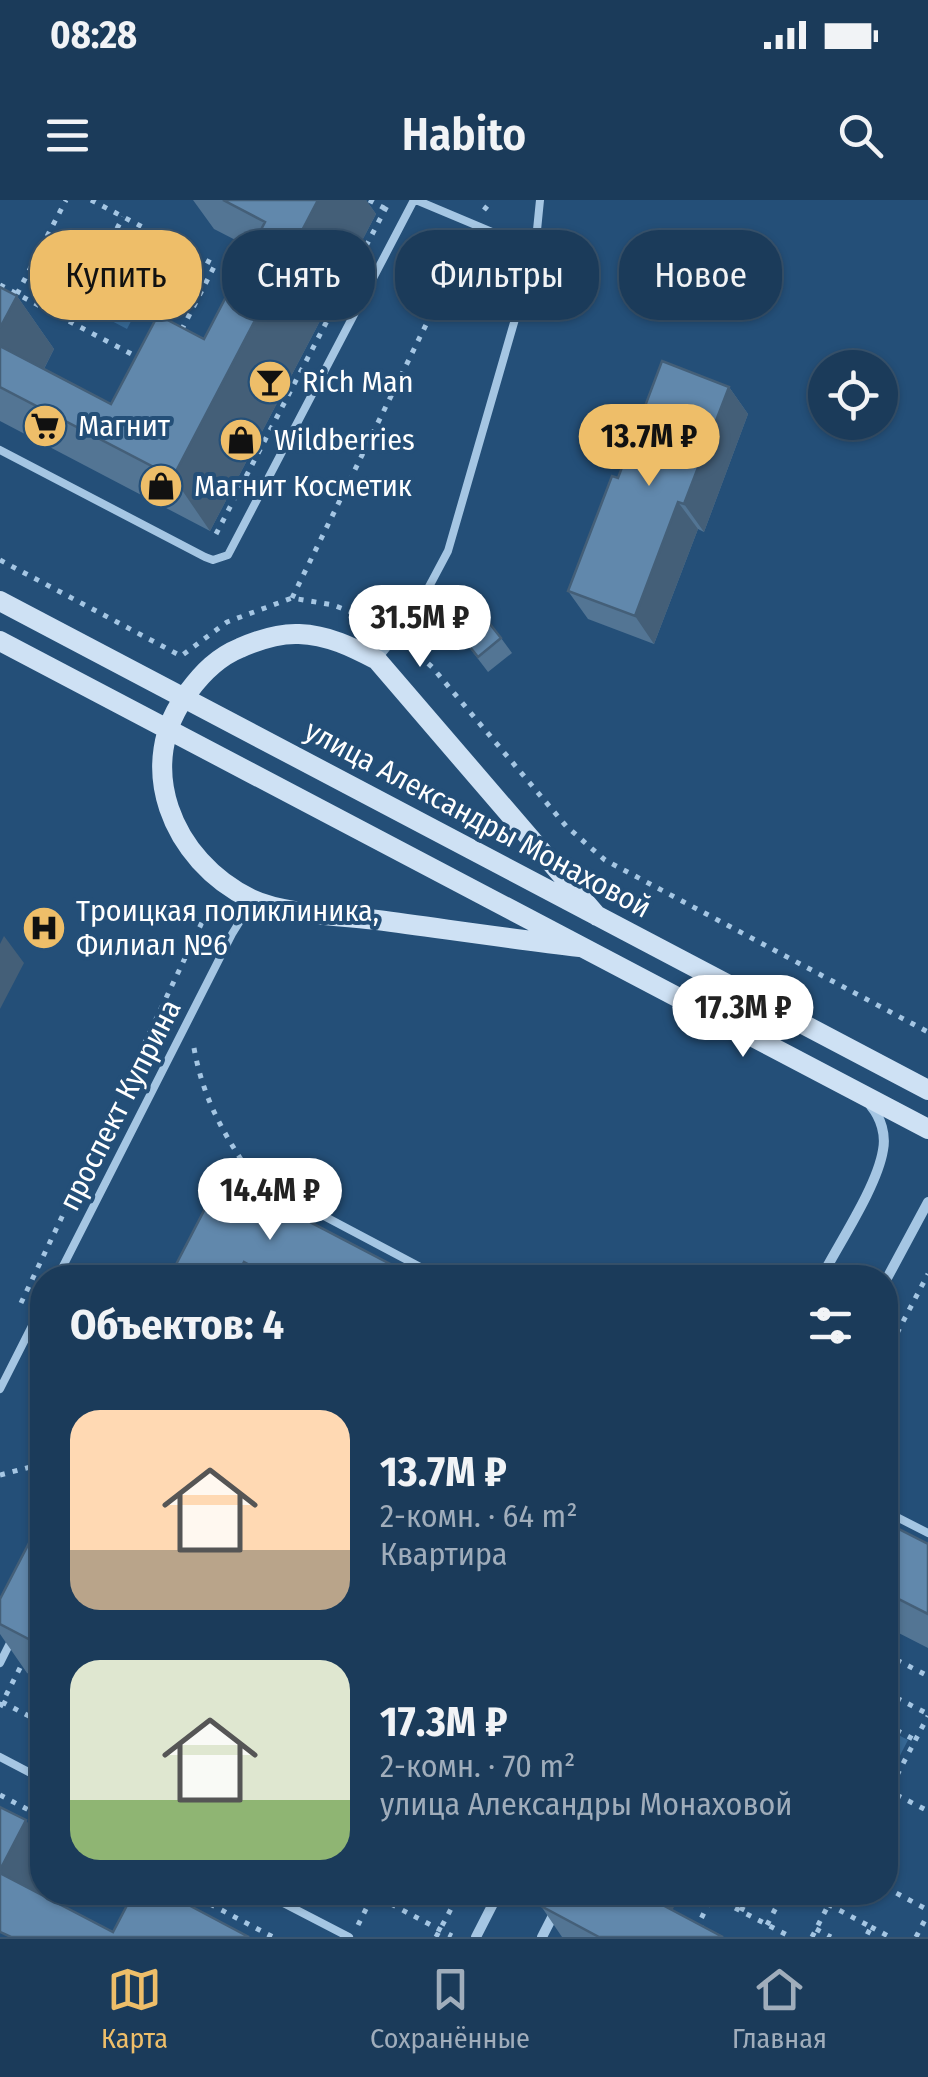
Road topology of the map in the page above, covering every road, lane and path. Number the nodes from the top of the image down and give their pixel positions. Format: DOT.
graph roads {
  1 [pos="66,200"];
  2 [pos="91,200"];
  3 [pos="390,200"];
  4 [pos="415,200"];
  5 [pos="492,200"];
  6 [pos="540,200"];
  7 [pos="123,216"];
  8 [pos="475,224"];
  9 [pos="489,230"];
  10 [pos="537,230"];
  11 [pos="0,285"];
  12 [pos="17,294"];
  13 [pos="515,320"];
  14 [pos="69,321"];
  15 [pos="179,334"];
  16 [pos="146,361"];
  17 [pos="0,450"];
  18 [pos="205,556"];
  19 [pos="292,598"];
  20 [pos="0,601"];
  21 [pos="0,641"];
  22 [pos="377,660"];
  23 [pos="183,698"];
  24 [pos="167,729"];
  25 [pos="253,900"];
  26 [pos="205,916"];
  27 [pos="597,916"];
  28 [pos="580,947"];
  29 [pos="191,1018"];
  30 [pos="928,1090"];
  31 [pos="861,1094"];
  32 [pos="928,1130"];
  33 [pos="254,1180"];
  34 [pos="928,1202"];
  35 [pos="237,1212"];
  36 [pos="39,1265"];
  37 [pos="64,1265"];
  38 [pos="416,1265"];
  39 [pos="828,1265"];
  40 [pos="894,1265"];
  41 [pos="928,1274"];
  42 [pos="30,1284"];
  43 [pos="17,1311"];
  44 [pos="30,1330"];
  45 [pos="898,1331"];
  46 [pos="0,1389"];
  47 [pos="30,1467"];
  48 [pos="0,1475"];
  49 [pos="898,1517"];
  50 [pos="928,1533"];
  51 [pos="17,1631"];
  52 [pos="26,1656"];
  53 [pos="898,1661"];
  54 [pos="0,1663"];
  55 [pos="928,1676"];
  56 [pos="898,1699"];
  57 [pos="1,1704"];
  58 [pos="928,1715"];
  59 [pos="30,1717"];
  60 [pos="898,1731"];
  61 [pos="915,1740"];
  62 [pos="0,1757"];
  63 [pos="898,1770"];
  64 [pos="30,1773"];
  65 [pos="0,1795"];
  66 [pos="898,1797"];
  67 [pos="30,1811"];
  68 [pos="928,1811"];
  69 [pos="898,1895"];
  70 [pos="212,1905"];
  71 [pos="287,1905"];
  72 [pos="366,1905"];
  73 [pos="389,1905"];
  74 [pos="453,1905"];
  75 [pos="493,1905"];
  76 [pos="558,1905"];
  77 [pos="708,1905"];
  78 [pos="731,1905"];
  79 [pos="744,1905"];
  80 [pos="777,1905"];
  81 [pos="829,1905"];
  82 [pos="741,1911"];
  83 [pos="928,1912"];
  84 [pos="767,1925"];
  85 [pos="871,1927"];
  86 [pos="816,1930"];
  87 [pos="438,1934"];
  88 [pos="452,1936"];
  89 [pos="272,1937"];
  90 [pos="350,1937"];
  91 [pos="476,1937"];
  92 [pos="542,1937"];
  93 [pos="714,1937"];
  94 [pos="791,1937"];
  95 [pos="812,1937"];
  96 [pos="830,1937"];
  97 [pos="866,1937"];
  98 [pos="890,1937"];
  99 [pos="916,1937"];
  1 -- 12 [label="path"];
  2 -- 7 [label="path"];
  3 -- 18 [label="path"];
  4 -- 8 [label="lane"];
  4 -- 18 [label="lane"];
  5 -- 8 [label="path"];
  6 -- 10 [label="lane"];
  7 -- 14 [label="path"];
  7 -- 15 [label="path"];
  8 -- 9 [label="lane"];
  8 -- 19 [label="path"];
  11 -- 12 [label="path"];
  12 -- 14 [label="path"];
  13 -- 22 [label="lane"];
  14 -- 16 [label="path"];
  17 -- 18 [label="lane"];
  20 -- 23 [label="main road, улица Александры Монаховой"];
  21 -- 24 [label="main road"];
  22 -- 23 [label="main road"];
  22 -- 27 [label="main road"];
  23 -- 24 [label="main road"];
  23 -- 27 [label="main road, улица Александры Монаховой"];
  24 -- 25 [label="main road"];
  24 -- 28 [label="main road"];
  25 -- 28 [label="main road"];
  25 -- 29 [label="lane, проспект Куприна"];
  26 -- 36 [label="path"];
  27 -- 30 [label="main road, улица Александры Монаховой"];
  28 -- 31 [label="main road"];
  29 -- 33 [label="path"];
  29 -- 37 [label="lane, проспект Куприна"];
  31 -- 32 [label="main road"];
  31 -- 39 [label="street"];
  33 -- 35 [label="lane"];
  33 -- 38 [label="lane"];
  34 -- 40 [label="street"];
  41 -- 45 [label="path"];
  42 -- 43 [label="path"];
  44 -- 46 [label="lane"];
  47 -- 48 [label="path"];
  49 -- 50 [label="lane"];
  51 -- 54 [label="lane"];
  52 -- 57 [label="path"];
  53 -- 55 [label="path"];
  56 -- 58 [label="path"];
  57 -- 59 [label="path"];
  58 -- 61 [label="path"];
  60 -- 61 [label="path"];
  61 -- 63 [label="path"];
  62 -- 64 [label="lane"];
  65 -- 67 [label="path"];
  66 -- 68 [label="path"];
  69 -- 83 [label="path"];
  70 -- 89 [label="path"];
  71 -- 90 [label="lane"];
  72 -- 90 [label="path"];
  73 -- 87 [label="path"];
  74 -- 87 [label="path"];
  75 -- 91 [label="street"];
  76 -- 92 [label="street"];
  77 -- 93 [label="path"];
  78 -- 82 [label="path"];
  79 -- 82 [label="path"];
  80 -- 84 [label="path"];
  81 -- 85 [label="path"];
  81 -- 86 [label="path"];
  82 -- 84 [label="path"];
  83 -- 99 [label="path"];
  84 -- 94 [label="path"];
  85 -- 97 [label="path"];
  85 -- 98 [label="path"];
  86 -- 95 [label="path"];
  86 -- 96 [label="path"];
  87 -- 88 [label="path"];
}
